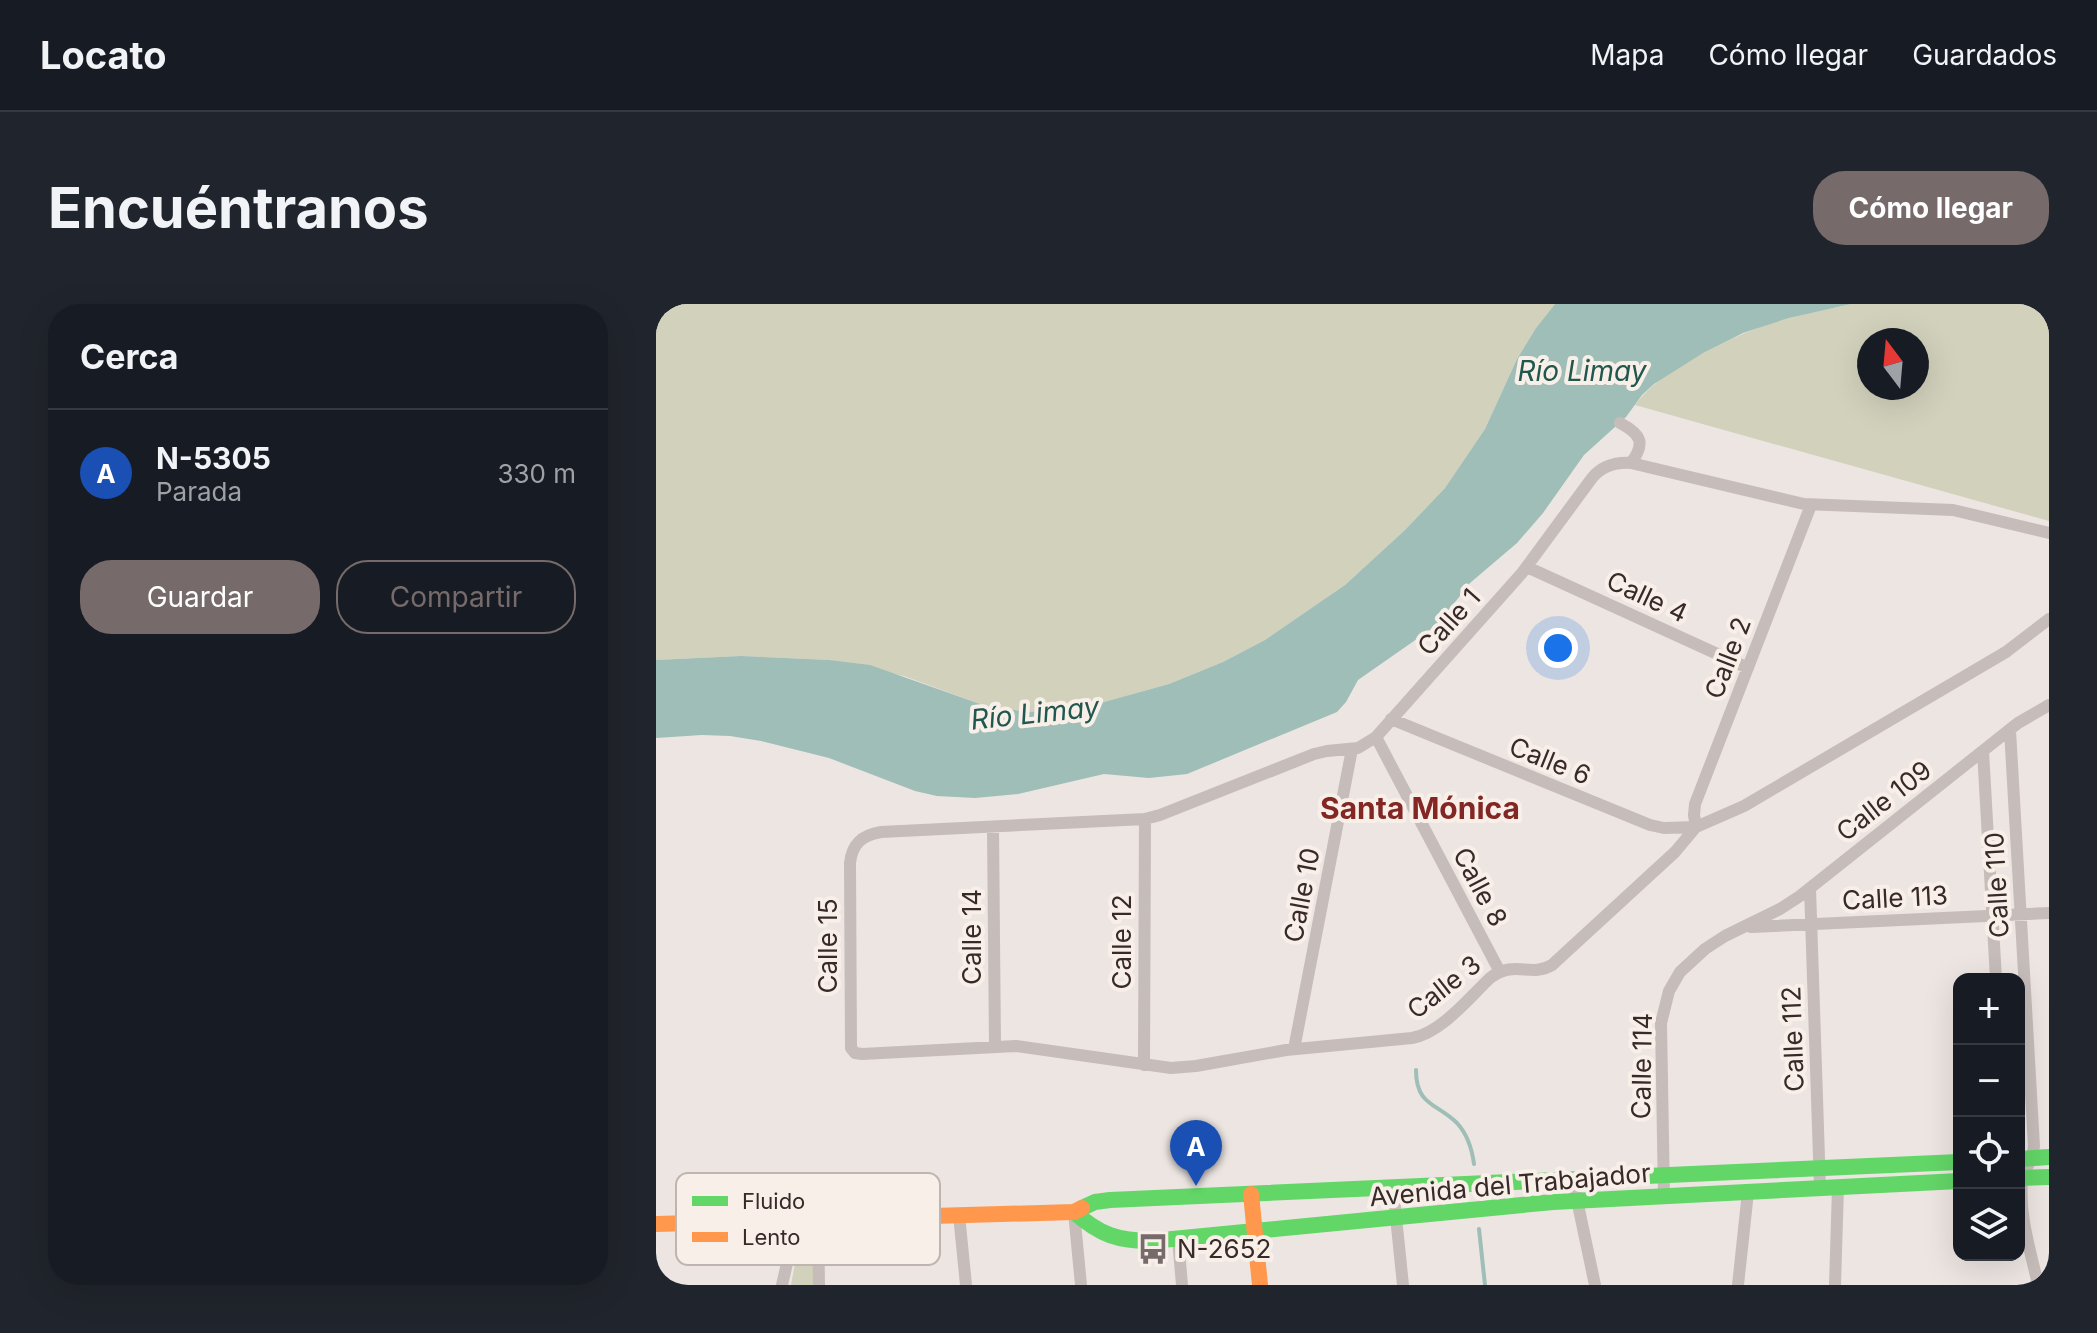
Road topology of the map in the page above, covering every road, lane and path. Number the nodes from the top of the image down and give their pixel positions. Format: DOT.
graph roads {
  1 [pos="1620,423"];
  2 [pos="1631,463"];
  3 [pos="1811,505"];
  4 [pos="2049,533"];
  5 [pos="1527,567"];
  6 [pos="2049,619"];
  7 [pos="1748,668"];
  8 [pos="2049,705"];
  9 [pos="1391,719"];
  10 [pos="2010,730"];
  11 [pos="1376,737"];
  12 [pos="1352,749"];
  13 [pos="1983,751"];
  14 [pos="1145,819"];
  15 [pos="993,827"];
  16 [pos="1696,827"];
  17 [pos="857,842"];
  18 [pos="1810,888"];
  19 [pos="2049,913"];
  20 [pos="2021,914"];
  21 [pos="1992,915"];
  22 [pos="1811,924"];
  23 [pos="1744,927"];
  24 [pos="1500,972"];
  25 [pos="1996,973"];
  26 [pos="995,1046"];
  27 [pos="1294,1049"];
  28 [pos="853,1050"];
  29 [pos="1144,1065"];
  30 [pos="2034,1158"];
  31 [pos="1953,1162"];
  32 [pos="1819,1169"];
  33 [pos="1664,1177"];
  34 [pos="2025,1177"];
  35 [pos="2049,1177"];
  36 [pos="1573,1181"];
  37 [pos="1953,1181"];
  38 [pos="1838,1187"];
  39 [pos="1393,1188"];
  40 [pos="1820,1188"];
  41 [pos="2021,1189"];
  42 [pos="1748,1192"];
  43 [pos="1251,1194"];
  44 [pos="1664,1196"];
  45 [pos="1577,1201"];
  46 [pos="1074,1212"];
  47 [pos="959,1215"];
  48 [pos="940,1216"];
  49 [pos="1396,1217"];
  50 [pos="676,1223"];
  51 [pos="656,1224"];
  52 [pos="1255,1231"];
  53 [pos="1178,1239"];
  54 [pos="787,1265"];
  55 [pos="819,1265"];
  56 [pos="782,1285"];
  57 [pos="819,1285"];
  58 [pos="966,1285"];
  59 [pos="1081,1285"];
  60 [pos="1182,1285"];
  61 [pos="1260,1285"];
  62 [pos="1403,1285"];
  63 [pos="1595,1285"];
  64 [pos="1738,1285"];
  65 [pos="1835,1285"];
  66 [pos="2038,1285"];
  1 -- 2 [label="street"];
  2 -- 3 [label="street"];
  2 -- 5 [label="street, Calle 1"];
  3 -- 4 [label="street"];
  3 -- 7 [label="street, Calle 2"];
  5 -- 7 [label="street, Calle 4"];
  5 -- 9 [label="street, Calle 1"];
  6 -- 16 [label="street, Calle 3"];
  7 -- 16 [label="street, Calle 2"];
  8 -- 10 [label="street, Calle 109"];
  9 -- 11 [label="street, Calle 1"];
  9 -- 16 [label="street, Calle 6"];
  10 -- 13 [label="street, Calle 109"];
  10 -- 20 [label="street, Calle 110"];
  11 -- 12 [label="street, Calle 1"];
  11 -- 24 [label="street, Calle 8"];
  12 -- 14 [label="street, Calle 1"];
  12 -- 27 [label="street, Calle 10"];
  13 -- 18 [label="street, Calle 109"];
  13 -- 21 [label="street, Calle 110"];
  14 -- 15 [label="street, Calle 1"];
  14 -- 29 [label="street, Calle 12"];
  15 -- 17 [label="street, Calle 1"];
  15 -- 26 [label="street, Calle 14"];
  16 -- 24 [label="street, Calle 3"];
  17 -- 28 [label="street, Calle 15"];
  18 -- 22 [label="street, Calle 112"];
  18 -- 23 [label="street, Calle 109"];
  19 -- 20 [label="street, Calle 113"];
  20 -- 21 [label="street, Calle 113"];
  20 -- 30 [label="street, Calle 110"];
  21 -- 22 [label="street, Calle 113"];
  21 -- 25 [label="street, Calle 110"];
  22 -- 23 [label="street, Calle 113"];
  22 -- 32 [label="street, Calle 112"];
  23 -- 33 [label="street, Calle 114"];
  24 -- 27 [label="street, Calle 3"];
  26 -- 28 [label="street, Calle 3"];
  26 -- 29 [label="street, Calle 3"];
  27 -- 29 [label="street, Calle 3"];
  31 -- 32 [label="street, Avenida del Trabajador"];
  32 -- 33 [label="street, Avenida del Trabajador"];
  32 -- 40 [label="street, Calle 112"];
  33 -- 36 [label="street, Avenida del Trabajador"];
  33 -- 44 [label="street, Calle 114"];
  34 -- 35 [label="street"];
  36 -- 39 [label="street, Avenida del Trabajador"];
  36 -- 45 [label="street"];
  37 -- 38 [label="street, Avenida del Trabajador"];
  38 -- 40 [label="street, Avenida del Trabajador"];
  38 -- 65 [label="street"];
  39 -- 43 [label="street, Avenida del Trabajador"];
  39 -- 49 [label="street"];
  40 -- 42 [label="street, Avenida del Trabajador"];
  41 -- 66 [label="street"];
  42 -- 44 [label="street, Avenida del Trabajador"];
  42 -- 64 [label="street"];
  43 -- 46 [label="street, Avenida del Trabajador"];
  43 -- 52 [label="street"];
  44 -- 45 [label="street, Avenida del Trabajador"];
  45 -- 49 [label="street, Avenida del Trabajador"];
  45 -- 63 [label="street"];
  46 -- 47 [label="street, Avenida del Trabajador"];
  46 -- 53 [label="street, Avenida del Trabajador"];
  46 -- 59 [label="street"];
  47 -- 48 [label="street, Avenida del Trabajador"];
  47 -- 58 [label="street"];
  49 -- 52 [label="street, Avenida del Trabajador"];
  49 -- 62 [label="street"];
  50 -- 51 [label="street, Avenida del Trabajador"];
  52 -- 53 [label="street, Avenida del Trabajador"];
  52 -- 61 [label="street"];
  53 -- 60 [label="street"];
  54 -- 56 [label="street"];
  55 -- 57 [label="street"];
}
